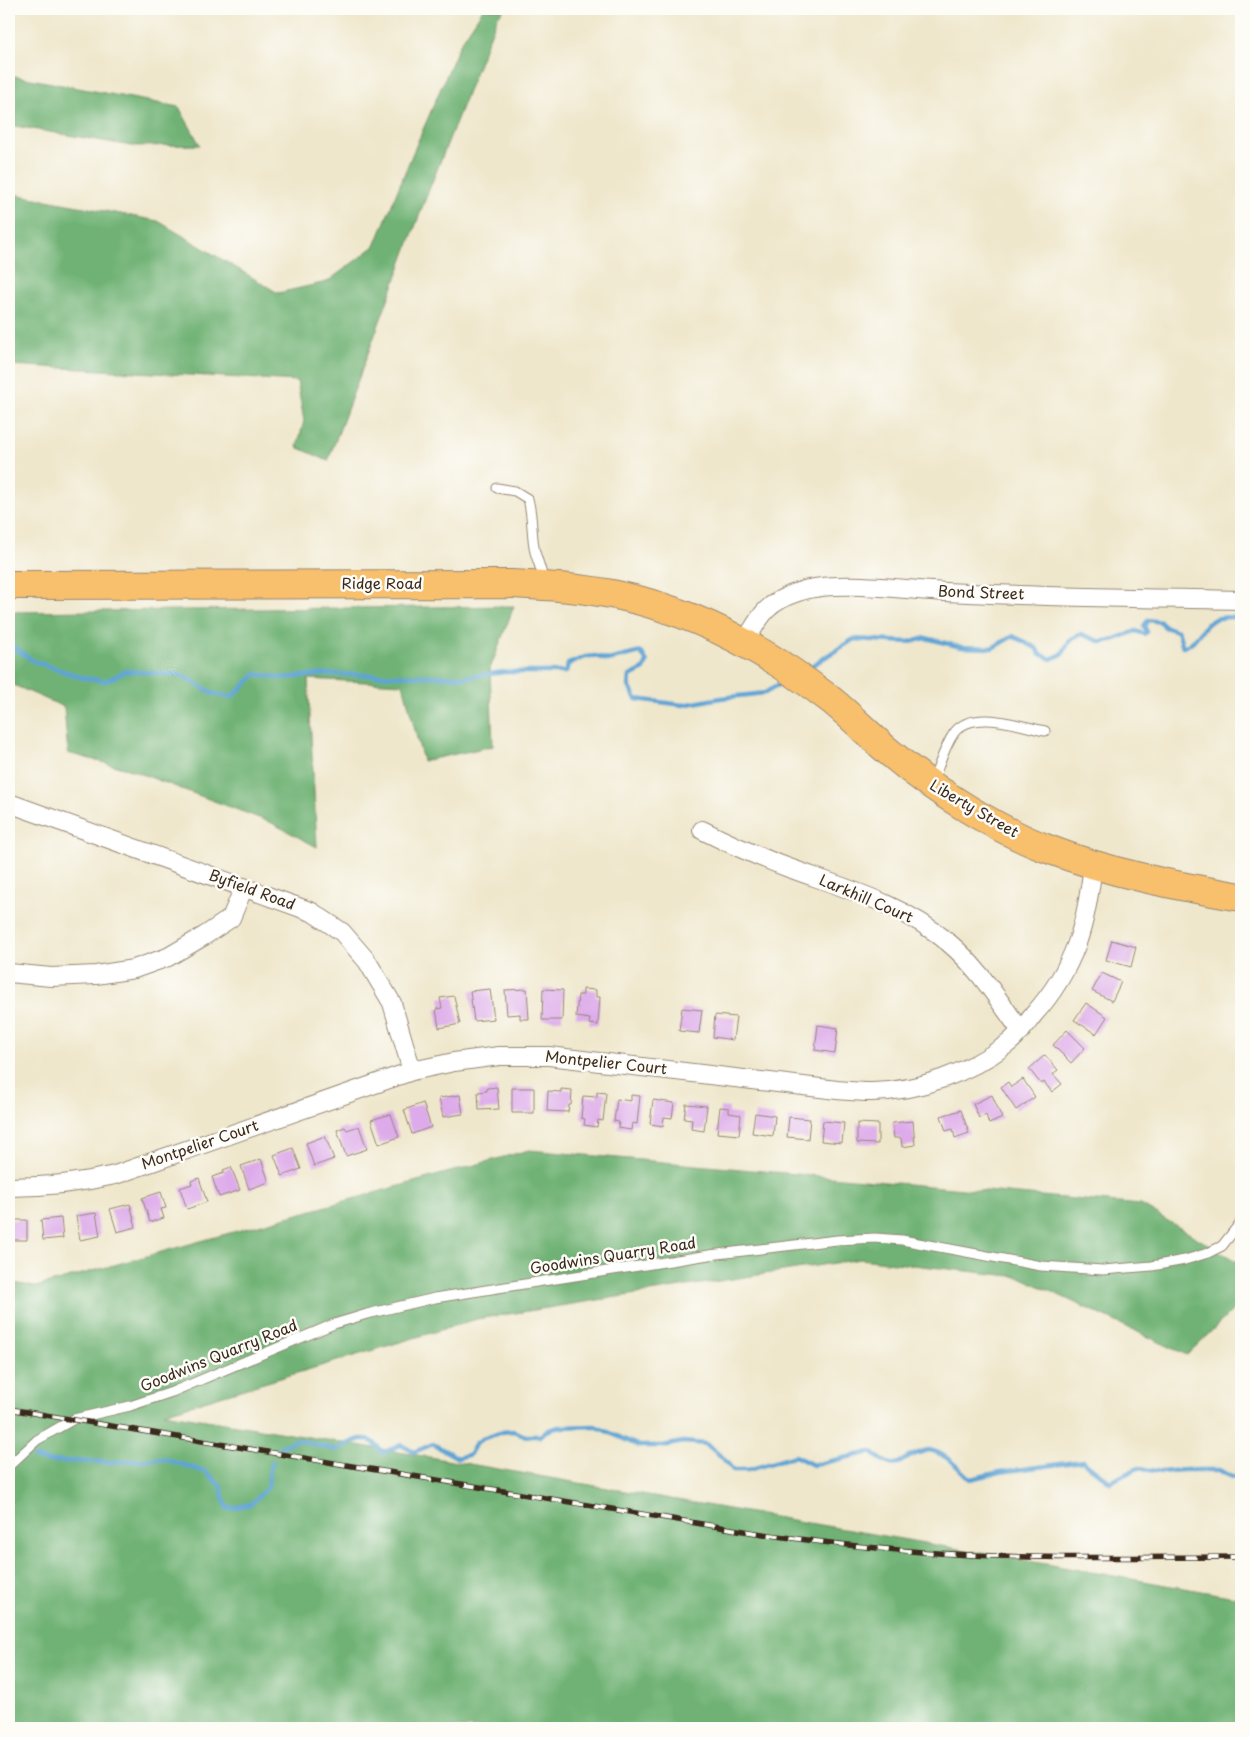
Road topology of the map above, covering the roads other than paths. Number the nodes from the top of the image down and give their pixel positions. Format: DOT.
graph roads {
  1 [pos="497,488"];
  2 [pos="9,585"];
  3 [pos="544,585"];
  4 [pos="1241,600"];
  5 [pos="745,642"];
  6 [pos="1045,731"];
  7 [pos="931,786"];
  8 [pos="9,803"];
  9 [pos="702,830"];
  10 [pos="1093,865"];
  11 [pos="244,887"];
  12 [pos="1241,897"];
  13 [pos="9,973"];
  14 [pos="1021,1031"];
  15 [pos="412,1072"];
  16 [pos="9,1187"];
  17 [pos="1241,1222"];
  18 [pos="9,1466"];
  1 -- 3 [label="lane"];
  2 -- 3 [label="highway, Ridge Road"];
  3 -- 5 [label="highway, Ridge Road"];
  4 -- 5 [label="street, Bond Street"];
  5 -- 7 [label="highway, Liberty Street"];
  6 -- 7 [label="lane"];
  7 -- 10 [label="highway, Liberty Street"];
  8 -- 11 [label="street, Byfield Road"];
  9 -- 14 [label="street, Larkhill Court"];
  10 -- 12 [label="highway, Liberty Street"];
  10 -- 14 [label="street, Montpelier Court"];
  11 -- 13 [label="street"];
  11 -- 15 [label="street, Byfield Road"];
  14 -- 15 [label="street, Montpelier Court"];
  15 -- 16 [label="street, Montpelier Court"];
  17 -- 18 [label="lane, Goodwins Quarry Road"];
}
